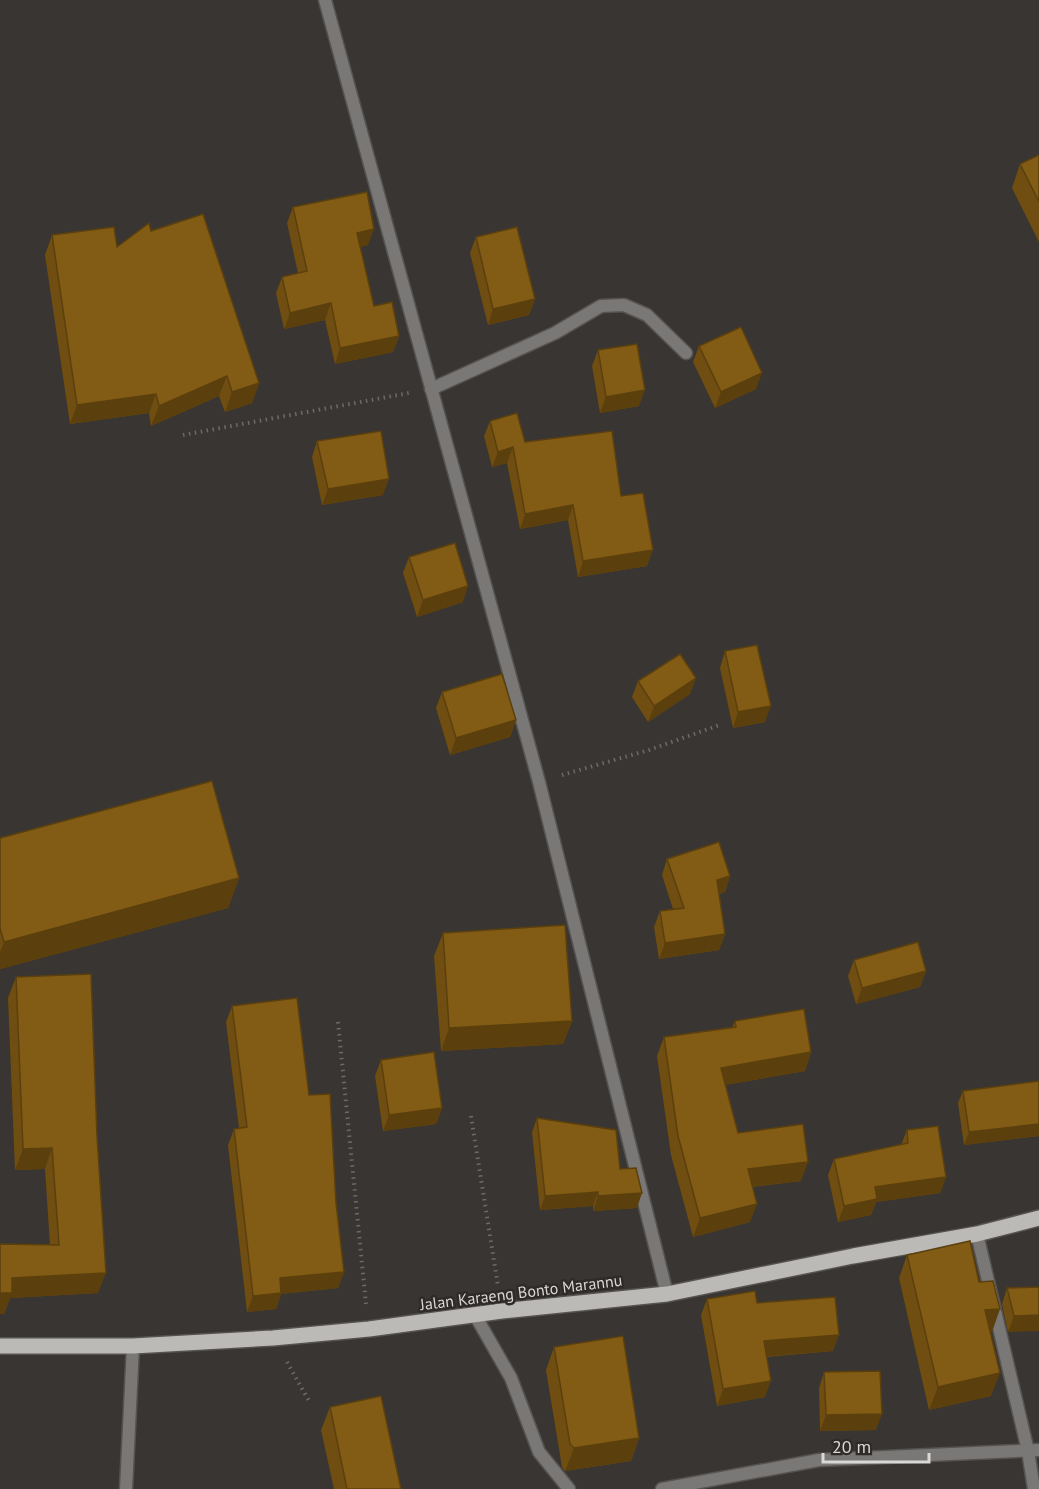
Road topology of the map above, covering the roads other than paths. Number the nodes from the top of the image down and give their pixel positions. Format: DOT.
graph roads {
  1 [pos="325,0"];
  2 [pos="686,353"];
  3 [pos="431,389"];
  4 [pos="1039,1218"];
  5 [pos="977,1234"];
  6 [pos="667,1294"];
  7 [pos="475,1315"];
  8 [pos="0,1346"];
  9 [pos="133,1346"];
  10 [pos="1033,1451"];
  11 [pos="126,1489"];
  12 [pos="569,1489"];
  13 [pos="662,1489"];
  14 [pos="1034,1489"];
  1 -- 3 [label="street"];
  2 -- 3 [label="street"];
  3 -- 6 [label="street"];
  4 -- 5 [label="main road, Jalan Karaeng Bonto Marannu"];
  5 -- 6 [label="main road, Jalan Karaeng Bonto Marannu"];
  5 -- 10 [label="street"];
  6 -- 7 [label="main road, Jalan Karaeng Bonto Marannu"];
  7 -- 9 [label="main road, Jalan Karaeng Bonto Marannu"];
  7 -- 12 [label="street"];
  8 -- 9 [label="main road, Jalan Karaeng Bonto Marannu"];
  9 -- 11 [label="street"];
  10 -- 13 [label="street"];
  10 -- 14 [label="street"];
}
